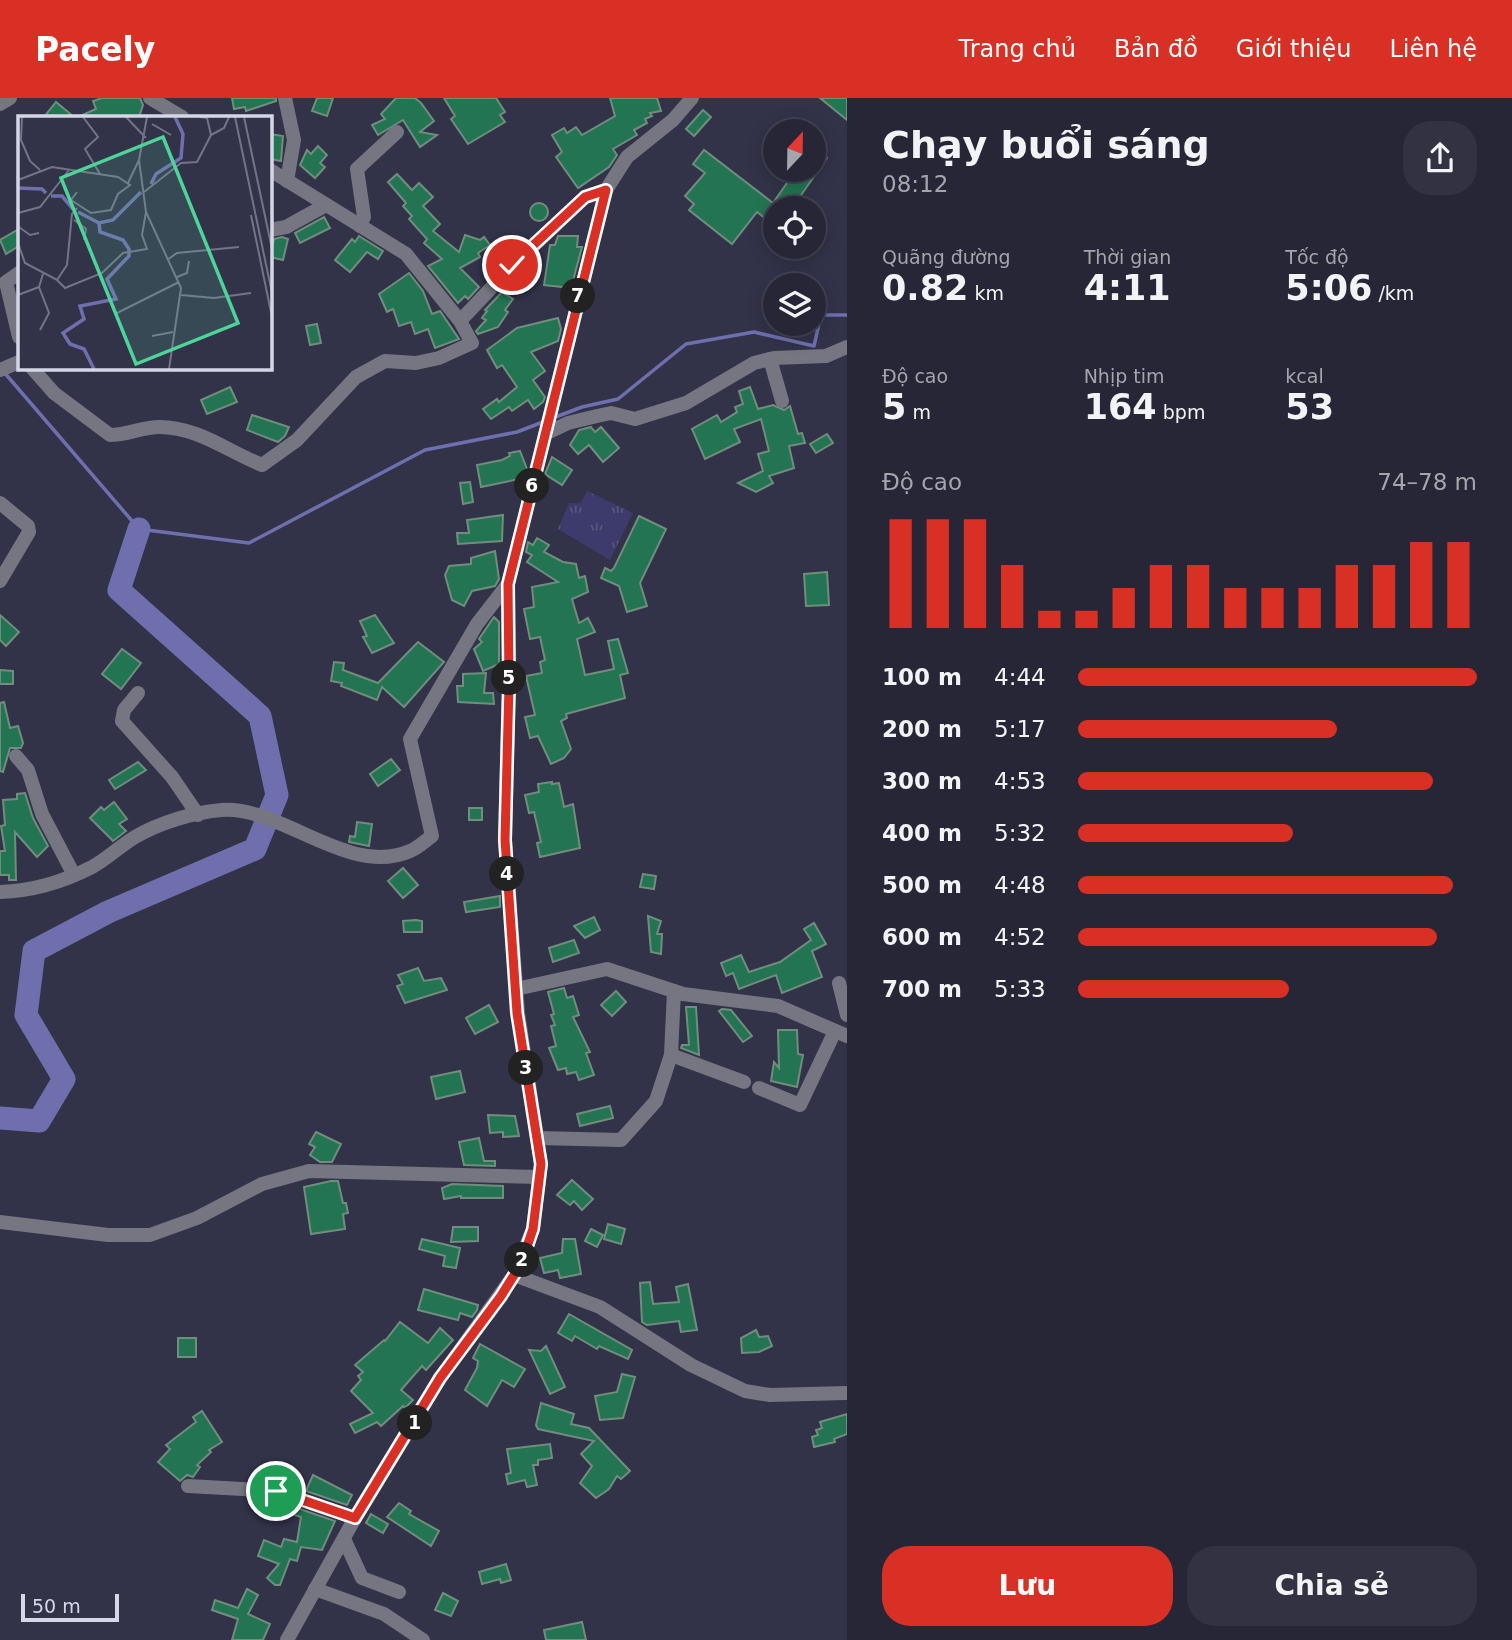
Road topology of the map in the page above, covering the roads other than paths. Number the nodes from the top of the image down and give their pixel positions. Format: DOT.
graph roads {
  1 [pos="10,98"];
  2 [pos="150,98"];
  3 [pos="285,98"];
  4 [pos="692,98"];
  5 [pos="0,104"];
  6 [pos="180,116"];
  7 [pos="397,132"];
  8 [pos="271,171"];
  9 [pos="287,181"];
  10 [pos="606,190"];
  11 [pos="326,205"];
  12 [pos="360,226"];
  13 [pos="271,230"];
  14 [pos="18,274"];
  15 [pos="460,321"];
  16 [pos="18,333"];
  17 [pos="847,347"];
  18 [pos="770,359"];
  19 [pos="33,369"];
  20 [pos="782,401"];
  21 [pos="546,432"];
  22 [pos="0,502"];
  23 [pos="0,581"];
  24 [pos="508,584"];
  25 [pos="138,693"];
  26 [pos="16,756"];
  27 [pos="198,815"];
  28 [pos="74,875"];
  29 [pos="0,892"];
  30 [pos="839,983"];
  31 [pos="516,989"];
  32 [pos="674,991"];
  33 [pos="847,1015"];
  34 [pos="841,1033"];
  35 [pos="671,1055"];
  36 [pos="744,1083"];
  37 [pos="759,1088"];
  38 [pos="537,1138"];
  39 [pos="539,1177"];
  40 [pos="0,1222"];
  41 [pos="514,1275"];
  42 [pos="847,1394"];
  43 [pos="188,1486"];
  44 [pos="355,1518"];
  45 [pos="344,1539"];
  46 [pos="315,1589"];
  47 [pos="399,1592"];
  48 [pos="286,1640"];
  49 [pos="423,1640"];
  1 -- 5 [label="street"];
  2 -- 6 [label="street"];
  3 -- 9 [label="street"];
  4 -- 10 [label="street"];
  7 -- 12 [label="street"];
  8 -- 9 [label="street"];
  9 -- 11 [label="street"];
  10 -- 15 [label="street"];
  10 -- 21 [label="street"];
  11 -- 12 [label="street"];
  11 -- 13 [label="street"];
  12 -- 15 [label="street"];
  14 -- 16 [label="street"];
  15 -- 19 [label="street"];
  17 -- 18 [label="street"];
  18 -- 20 [label="street"];
  18 -- 21 [label="street"];
  21 -- 24 [label="street"];
  22 -- 23 [label="street"];
  24 -- 27 [label="street"];
  24 -- 31 [label="street"];
  25 -- 27 [label="street"];
  26 -- 28 [label="street"];
  27 -- 28 [label="street"];
  28 -- 29 [label="street"];
  30 -- 33 [label="street"];
  31 -- 32 [label="street"];
  31 -- 38 [label="street"];
  32 -- 34 [label="street"];
  32 -- 35 [label="street"];
  34 -- 37 [label="street"];
  35 -- 36 [label="street"];
  35 -- 38 [label="street"];
  38 -- 39 [label="street"];
  39 -- 40 [label="street"];
  39 -- 41 [label="street"];
  41 -- 42 [label="street"];
  41 -- 44 [label="street"];
  43 -- 44 [label="street"];
  44 -- 45 [label="street"];
  45 -- 46 [label="street"];
  45 -- 47 [label="street"];
  46 -- 48 [label="street"];
  46 -- 49 [label="street"];
}
